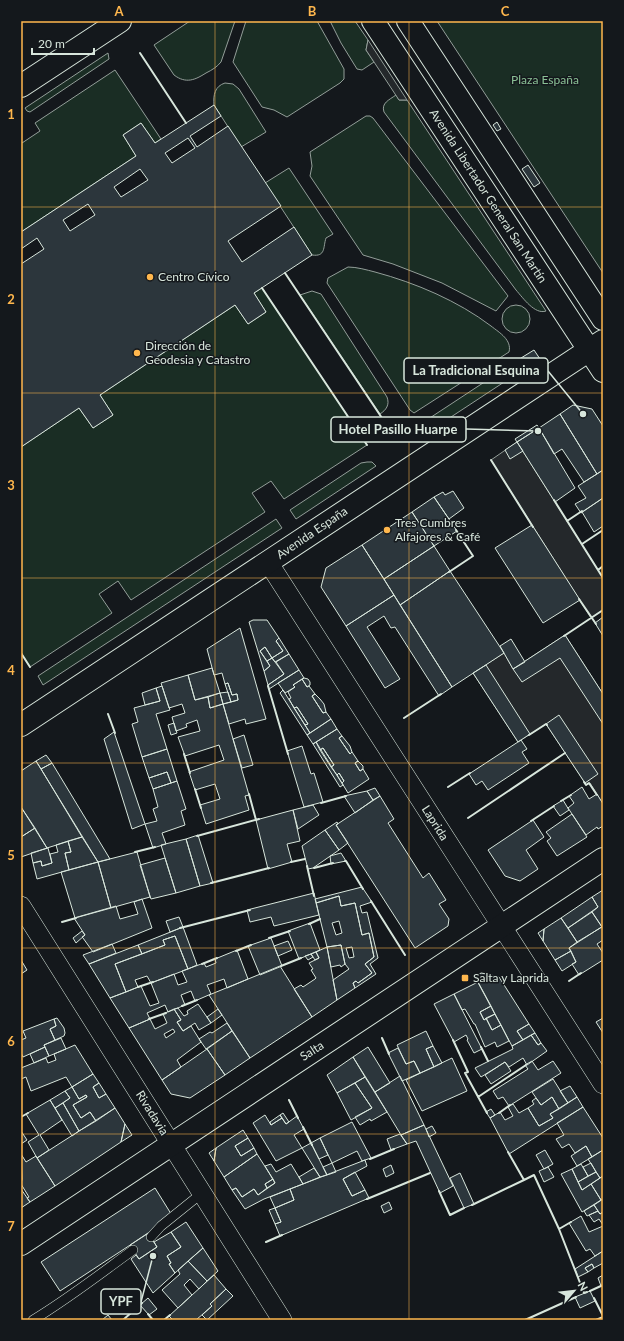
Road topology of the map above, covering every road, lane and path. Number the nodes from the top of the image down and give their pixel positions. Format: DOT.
graph roads {
  1 [pos="120,21"];
  2 [pos="373,21"];
  3 [pos="408,21"];
  4 [pos="21,86"];
  5 [pos="603,320"];
  6 [pos="596,345"];
  7 [pos="603,371"];
  8 [pos="268,562"];
  9 [pos="21,725"];
  10 [pos="603,859"];
  11 [pos="21,906"];
  12 [pos="501,926"];
  13 [pos="603,1084"];
  14 [pos="171,1144"];
  15 [pos="202,1193"];
  16 [pos="151,1237"];
  17 [pos="21,1244"];
  18 [pos="133,1250"];
  19 [pos="33,1320"];
  20 [pos="282,1320"];
  1 -- 4 [label="main road"];
  2 -- 6 [label="main road, Avenida Libertador General San Martín"];
  3 -- 5 [label="main road"];
  6 -- 7 [label="main road, Avenida Libertador General San Martín"];
  6 -- 8 [label="main road, Avenida España"];
  8 -- 9 [label="main road, Avenida España"];
  8 -- 12 [label="street, Laprida"];
  10 -- 12 [label="main road, Salta"];
  11 -- 14 [label="street, Rivadavia"];
  12 -- 13 [label="street, Laprida"];
  12 -- 14 [label="main road, Salta"];
  14 -- 15 [label="street, Rivadavia"];
  14 -- 17 [label="main road, Salta"];
  15 -- 16 [label="lane"];
  15 -- 20 [label="street, Rivadavia"];
  18 -- 19 [label="lane"];
}
